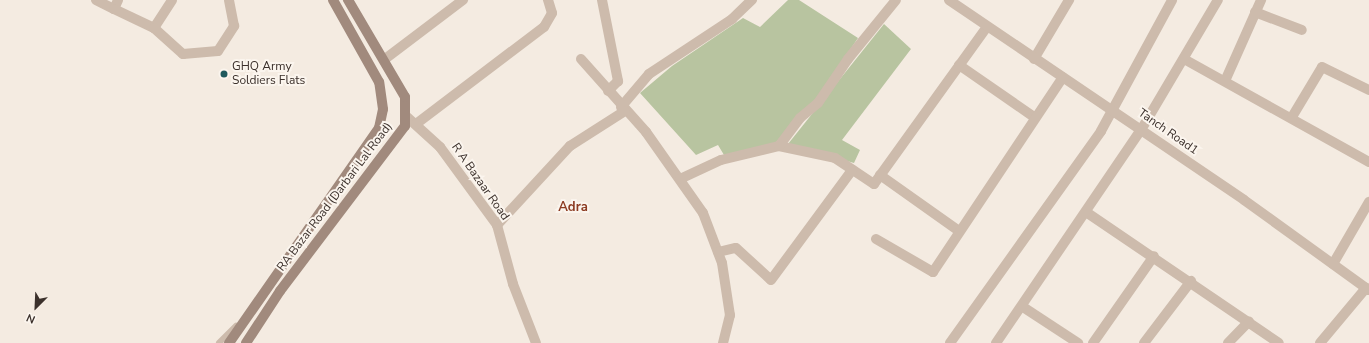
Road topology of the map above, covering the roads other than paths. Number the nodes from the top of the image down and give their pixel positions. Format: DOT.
graph roads {
  1 [pos="96,0"];
  2 [pos="172,0"];
  3 [pos="229,0"];
  4 [pos="333,0"];
  5 [pos="348,0"];
  6 [pos="463,0"];
  7 [pos="548,0"];
  8 [pos="602,0"];
  9 [pos="752,0"];
  10 [pos="896,0"];
  11 [pos="950,0"];
  12 [pos="1070,0"];
  13 [pos="1172,0"];
  14 [pos="1218,0"];
  15 [pos="1260,0"];
  16 [pos="116,5"];
  17 [pos="1255,12"];
  18 [pos="154,28"];
  19 [pos="986,28"];
  20 [pos="1302,30"];
  21 [pos="581,59"];
  22 [pos="1034,59"];
  23 [pos="1184,59"];
  24 [pos="385,60"];
  25 [pos="959,65"];
  26 [pos="1063,77"];
  27 [pos="1225,81"];
  28 [pos="1369,90"];
  29 [pos="608,91"];
  30 [pos="1110,108"];
  31 [pos="623,109"];
  32 [pos="407,117"];
  33 [pos="1292,117"];
  34 [pos="1034,118"];
  35 [pos="416,124"];
  36 [pos="1142,130"];
  37 [pos="779,146"];
  38 [pos="1369,162"];
  39 [pos="852,170"];
  40 [pos="880,175"];
  41 [pos="680,179"];
  42 [pos="1369,202"];
  43 [pos="1086,212"];
  44 [pos="497,224"];
  45 [pos="959,231"];
  46 [pos="876,239"];
  47 [pos="718,252"];
  48 [pos="1154,256"];
  49 [pos="1333,264"];
  50 [pos="1191,281"];
  51 [pos="1367,289"];
  52 [pos="1023,307"];
  53 [pos="248,314"];
  54 [pos="1249,321"];
  55 [pos="219,343"];
  56 [pos="229,343"];
  57 [pos="246,343"];
  58 [pos="536,343"];
  59 [pos="723,343"];
  60 [pos="950,343"];
  61 [pos="996,343"];
  62 [pos="1078,343"];
  63 [pos="1093,343"];
  64 [pos="1144,343"];
  65 [pos="1228,343"];
  66 [pos="1279,343"];
  67 [pos="1320,343"];
  1 -- 16 [label="street"];
  2 -- 18 [label="street"];
  3 -- 18 [label="street"];
  4 -- 53 [label="main road, RA Bazar Road (Darbari Lal Road)"];
  5 -- 24 [label="main road, RA Bazar Road (Darbari Lal Road)"];
  6 -- 24 [label="street"];
  7 -- 35 [label="street"];
  8 -- 29 [label="street"];
  9 -- 31 [label="street"];
  10 -- 37 [label="street"];
  11 -- 19 [label="street, Tanch Road1"];
  12 -- 22 [label="street"];
  13 -- 30 [label="street"];
  14 -- 23 [label="street"];
  15 -- 17 [label="street"];
  16 -- 18 [label="street"];
  17 -- 20 [label="street"];
  17 -- 27 [label="street"];
  19 -- 22 [label="street, Tanch Road1"];
  19 -- 25 [label="street"];
  21 -- 29 [label="street"];
  22 -- 26 [label="street, Tanch Road1"];
  23 -- 27 [label="street"];
  23 -- 36 [label="street"];
  24 -- 32 [label="main road, RA Bazar Road (Darbari Lal Road)"];
  25 -- 34 [label="street"];
  25 -- 40 [label="street"];
  26 -- 30 [label="street, Tanch Road1"];
  26 -- 34 [label="street"];
  27 -- 33 [label="street"];
  28 -- 33 [label="street"];
  29 -- 31 [label="street"];
  30 -- 36 [label="street, Tanch Road1"];
  30 -- 60 [label="street"];
  31 -- 41 [label="street"];
  31 -- 44 [label="street"];
  32 -- 35 [label="street, R A Bazaar Road"];
  32 -- 57 [label="main road, RA Bazar Road (Darbari Lal Road)"];
  33 -- 38 [label="street"];
  34 -- 45 [label="street"];
  35 -- 44 [label="street, R A Bazaar Road"];
  36 -- 43 [label="street"];
  36 -- 49 [label="street, Tanch Road1"];
  37 -- 39 [label="street"];
  37 -- 41 [label="street"];
  39 -- 40 [label="street"];
  39 -- 47 [label="street"];
  40 -- 45 [label="street"];
  41 -- 47 [label="street"];
  42 -- 49 [label="street"];
  43 -- 48 [label="street"];
  43 -- 52 [label="street"];
  44 -- 58 [label="street, R A Bazaar Road"];
  45 -- 46 [label="street"];
  47 -- 59 [label="street"];
  48 -- 50 [label="street"];
  48 -- 63 [label="street"];
  49 -- 51 [label="street, Tanch Road1"];
  50 -- 54 [label="street"];
  50 -- 64 [label="street"];
  51 -- 67 [label="street"];
  52 -- 61 [label="street"];
  52 -- 62 [label="street"];
  53 -- 55 [label="lane"];
  53 -- 56 [label="main road, RA Bazar Road (Darbari Lal Road)"];
  54 -- 65 [label="street"];
  54 -- 66 [label="street"];
}
